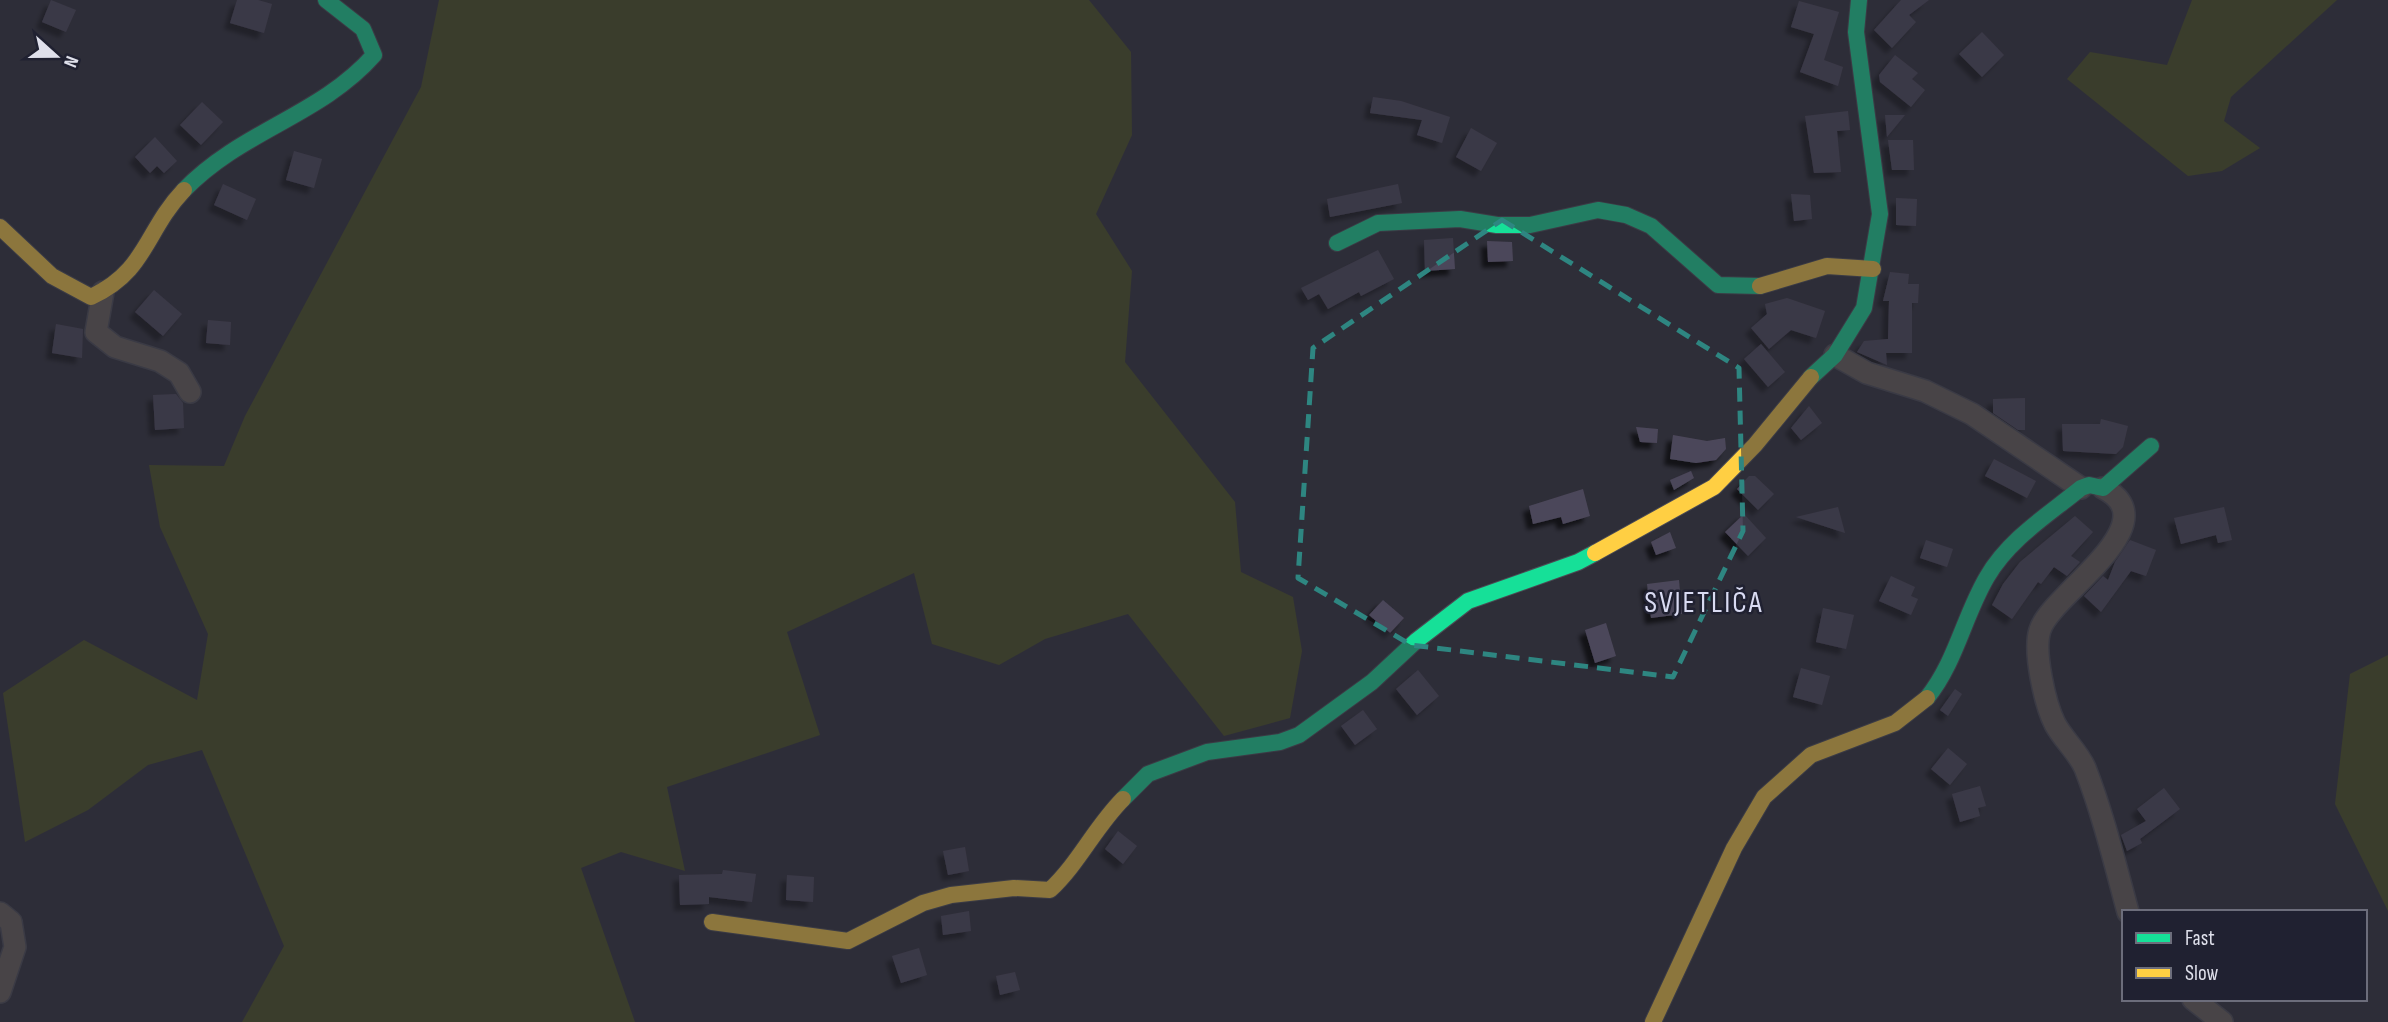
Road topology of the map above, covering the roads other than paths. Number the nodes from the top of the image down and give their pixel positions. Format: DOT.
graph roads {
  1 [pos="326,0"];
  2 [pos="1859,0"];
  3 [pos="0,227"];
  4 [pos="1336,243"];
  5 [pos="1873,269"];
  6 [pos="103,292"];
  7 [pos="1835,355"];
  8 [pos="190,392"];
  9 [pos="2151,446"];
  10 [pos="2081,488"];
  11 [pos="2103,488"];
  12 [pos="2127,910"];
  13 [pos="0,913"];
  14 [pos="712,922"];
  15 [pos="0,992"];
  16 [pos="2196,1001"];
  17 [pos="1653,1022"];
  18 [pos="2222,1022"];
  1 -- 6 [label="street"];
  2 -- 5 [label="street"];
  3 -- 6 [label="street"];
  4 -- 5 [label="street"];
  5 -- 7 [label="street"];
  6 -- 8 [label="street"];
  7 -- 10 [label="street"];
  7 -- 14 [label="street"];
  9 -- 11 [label="street"];
  10 -- 11 [label="street"];
  10 -- 17 [label="street"];
  11 -- 12 [label="street"];
  13 -- 15 [label="street"];
  16 -- 18 [label="street"];
}
